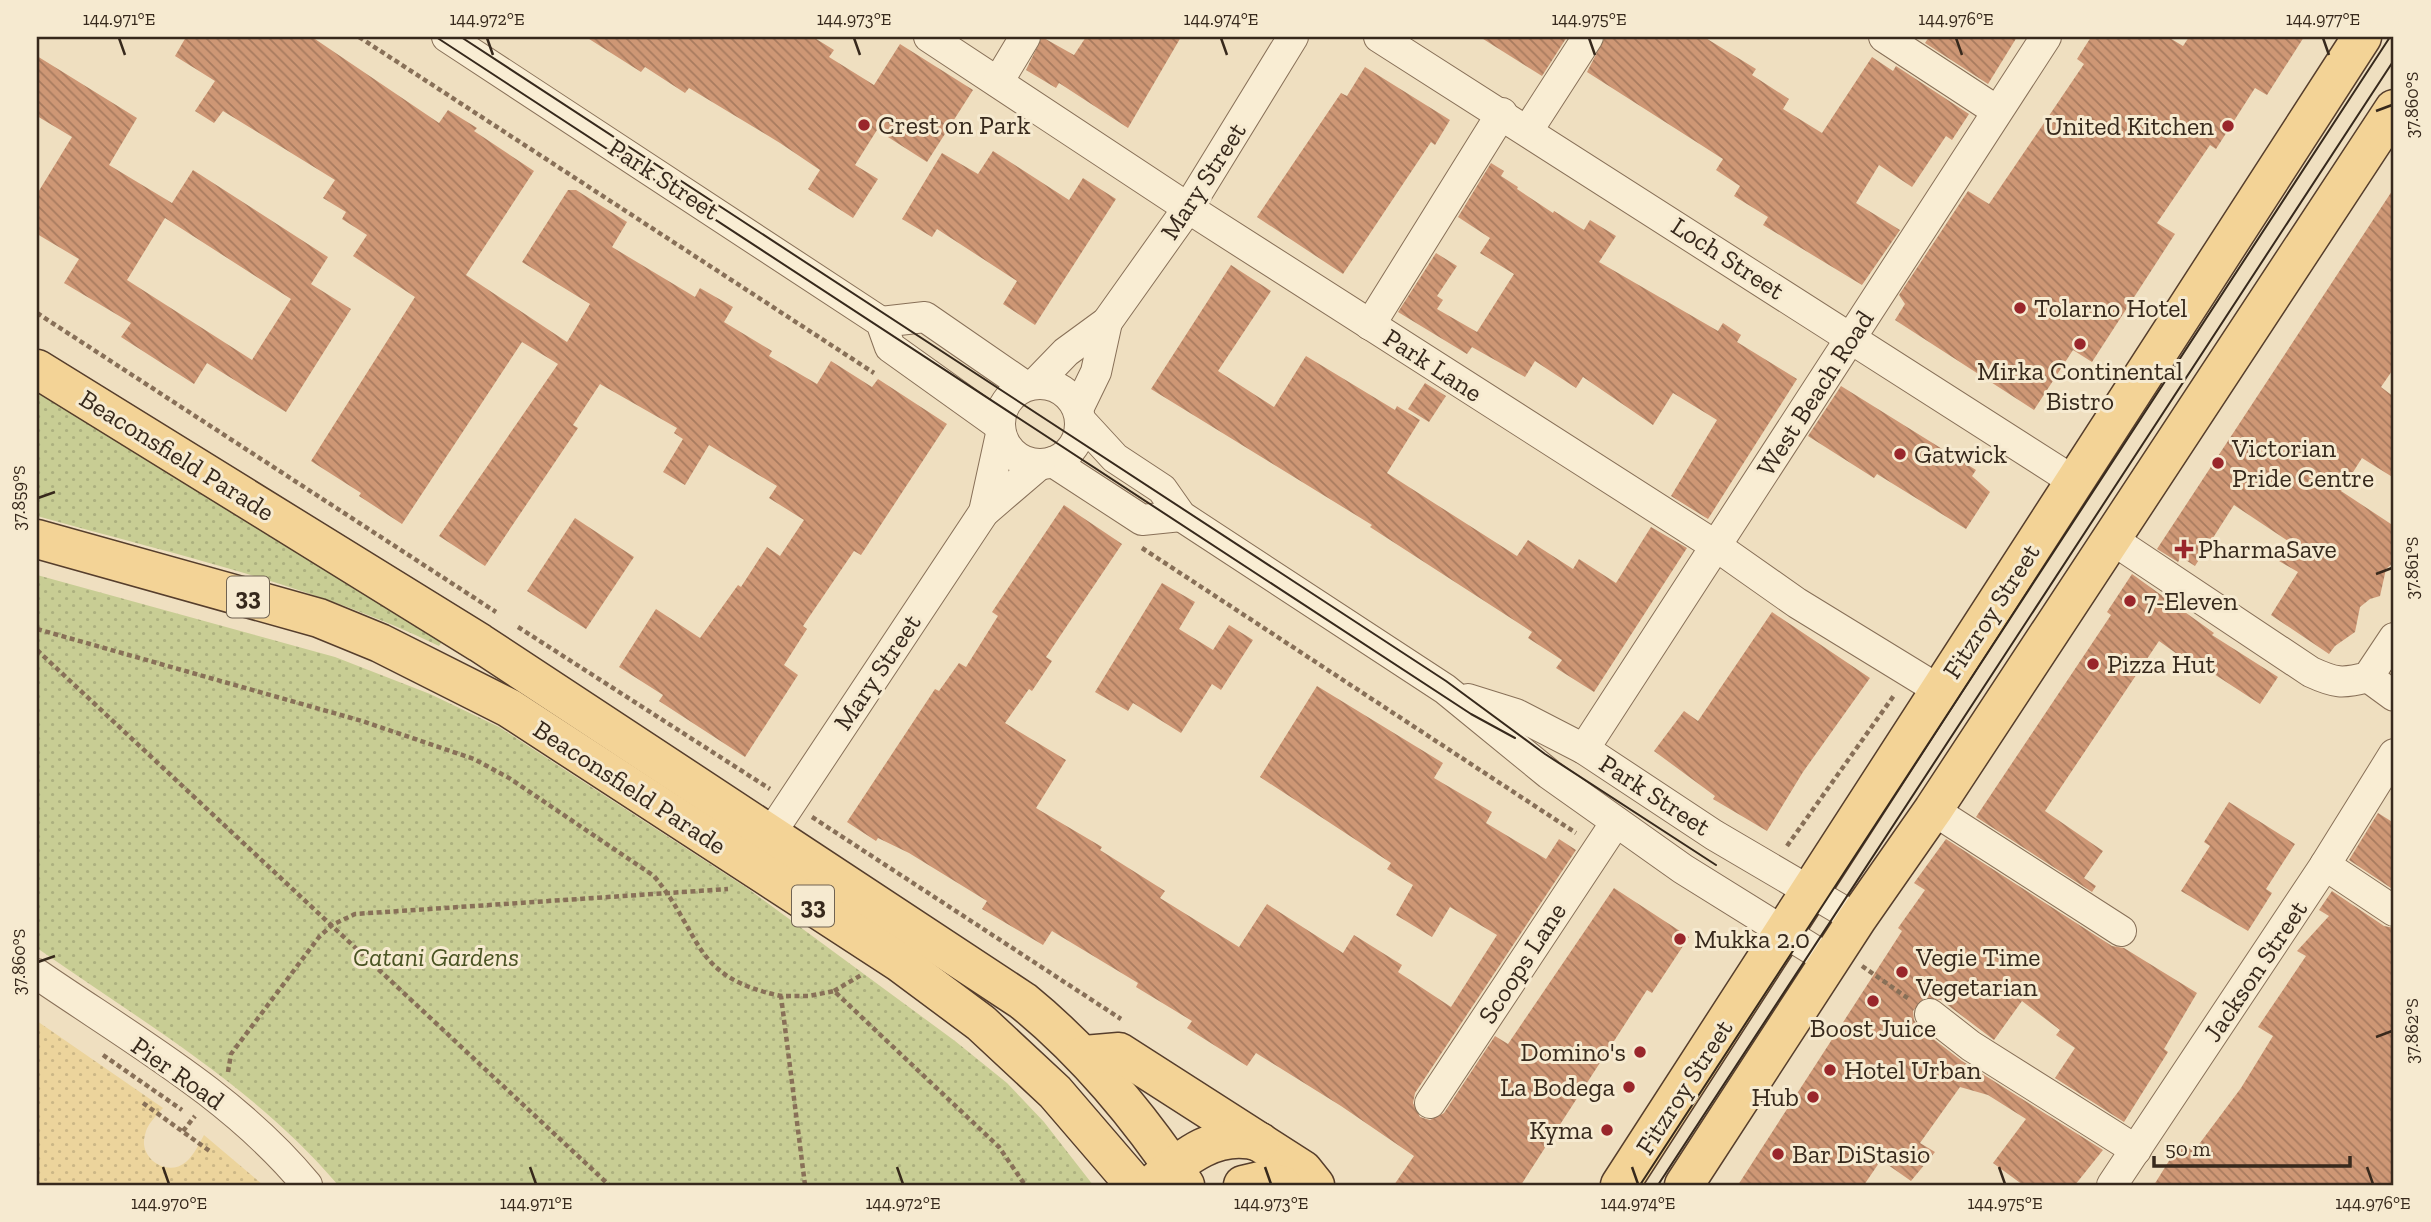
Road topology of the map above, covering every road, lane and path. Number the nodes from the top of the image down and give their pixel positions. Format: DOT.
graph roads {
  1 [pos="447,37"];
  2 [pos="929,37"];
  3 [pos="1025,37"];
  4 [pos="1293,37"];
  5 [pos="1379,37"];
  6 [pos="1588,37"];
  7 [pos="1884,37"];
  8 [pos="2046,37"];
  9 [pos="2362,37"];
  10 [pos="998,82"];
  11 [pos="2394,109"];
  12 [pos="1997,111"];
  13 [pos="1502,113"];
  14 [pos="1528,130"];
  15 [pos="1188,208"];
  16 [pos="37,313"];
  17 [pos="881,322"];
  18 [pos="1107,322"];
  19 [pos="1370,325"];
  20 [pos="1851,337"];
  21 [pos="37,369"];
  22 [pos="1030,385"];
  23 [pos="1079,415"];
  24 [pos="1000,429"];
  25 [pos="1046,463"];
  26 [pos="2075,482"];
  27 [pos="984,512"];
  28 [pos="1181,516"];
  29 [pos="2110,538"];
  30 [pos="37,539"];
  31 [pos="1716,546"];
  32 [pos="504,617"];
  33 [pos="515,624"];
  34 [pos="37,629"];
  35 [pos="2394,638"];
  36 [pos="37,650"];
  37 [pos="2368,677"];
  38 [pos="1445,689"];
  39 [pos="1939,690"];
  40 [pos="2394,696"];
  41 [pos="1584,749"];
  42 [pos="2394,754"];
  43 [pos="1933,810"];
  44 [pos="781,817"];
  45 [pos="1616,822"];
  46 [pos="2325,865"];
  47 [pos="740,888"];
  48 [pos="1812,891"];
  49 [pos="667,892"];
  50 [pos="2394,911"];
  51 [pos="1857,919"];
  52 [pos="332,925"];
  53 [pos="2122,931"];
  54 [pos="1784,932"];
  55 [pos="1834,956"];
  56 [pos="855,964"];
  57 [pos="37,974"];
  58 [pos="834,991"];
  59 [pos="781,996"];
  60 [pos="1930,1014"];
  61 [pos="1124,1021"];
  62 [pos="93,1048"];
  63 [pos="1084,1055"];
  64 [pos="211,1095"];
  65 [pos="143,1103"];
  66 [pos="1430,1103"];
  67 [pos="194,1118"];
  68 [pos="201,1124"];
  69 [pos="183,1131"];
  70 [pos="1260,1142"];
  71 [pos="2136,1150"];
  72 [pos="211,1152"];
  73 [pos="1169,1179"];
  74 [pos="307,1185"];
  75 [pos="609,1185"];
  76 [pos="805,1185"];
  77 [pos="1025,1185"];
  78 [pos="1135,1185"];
  79 [pos="1243,1185"];
  80 [pos="1282,1185"];
  81 [pos="1315,1185"];
  82 [pos="1620,1185"];
  83 [pos="1685,1185"];
  84 [pos="2112,1185"];
  1 -- 17 [label="street, Park Street"];
  2 -- 10 [label="street, Park Lane"];
  3 -- 10 [label="street"];
  4 -- 15 [label="street, Mary Street"];
  5 -- 13 [label="street, Loch Street"];
  6 -- 14 [label="street"];
  7 -- 12 [label="street"];
  8 -- 12 [label="street, West Beach Road"];
  9 -- 26 [label="main road, Fitzroy Street"];
  10 -- 15 [label="street, Park Lane"];
  11 -- 29 [label="main road, Fitzroy Street"];
  12 -- 20 [label="street, West Beach Road"];
  13 -- 14 [label="street, Loch Street"];
  13 -- 19 [label="street"];
  14 -- 20 [label="street, Loch Street"];
  15 -- 18 [label="street, Mary Street"];
  15 -- 19 [label="street, Park Lane"];
  16 -- 32 [label="path"];
  17 -- 22 [label="street"];
  17 -- 24 [label="street, Park Street"];
  18 -- 22 [label="street, Mary Street"];
  18 -- 23 [label="street, Mary Street"];
  19 -- 31 [label="street, Park Lane"];
  20 -- 26 [label="street, Loch Street"];
  20 -- 31 [label="street, West Beach Road"];
  21 -- 44 [label="main road, Beaconsfield Parade / 33"];
  22 -- 23 [label="street"];
  22 -- 24 [label="street"];
  23 -- 25 [label="street"];
  23 -- 28 [label="street, Park Street"];
  24 -- 25 [label="street"];
  24 -- 27 [label="street, Mary Street"];
  25 -- 27 [label="street, Mary Street"];
  25 -- 28 [label="street"];
  26 -- 39 [label="main road, Fitzroy Street"];
  27 -- 44 [label="street, Mary Street"];
  28 -- 38 [label="street, Park Street"];
  29 -- 37 [label="street"];
  29 -- 43 [label="main road, Fitzroy Street"];
  30 -- 78 [label="main road, Beaconsfield Parade / 33"];
  31 -- 39 [label="street, Park Lane"];
  31 -- 41 [label="street, West Beach Road"];
  33 -- 44 [label="path"];
  34 -- 49 [label="path"];
  35 -- 37 [label="street"];
  36 -- 52 [label="path"];
  37 -- 40 [label="street"];
  38 -- 41 [label="street, Park Street"];
  38 -- 45 [label="street, Park Street"];
  39 -- 48 [label="main road, Fitzroy Street"];
  41 -- 48 [label="street, Park Street"];
  42 -- 46 [label="street, Jackson Street"];
  43 -- 51 [label="main road, Fitzroy Street"];
  43 -- 53 [label="street"];
  44 -- 61 [label="path"];
  44 -- 63 [label="main road, Beaconsfield Parade / 33"];
  45 -- 54 [label="street, Park Street"];
  45 -- 66 [label="street, Scoops Lane"];
  46 -- 50 [label="street"];
  46 -- 71 [label="street, Jackson Street"];
  47 -- 49 [label="path"];
  48 -- 51 [label="street, Park Street"];
  48 -- 54 [label="main road, Fitzroy Street"];
  49 -- 52 [label="path"];
  49 -- 59 [label="path"];
  51 -- 55 [label="main road, Fitzroy Street"];
  52 -- 64 [label="path"];
  52 -- 75 [label="path"];
  54 -- 55 [label="street, Park Street"];
  54 -- 82 [label="main road, Fitzroy Street"];
  55 -- 60 [label="path"];
  55 -- 83 [label="main road, Fitzroy Street"];
  56 -- 58 [label="path"];
  57 -- 64 [label="street, Pier Road"];
  58 -- 59 [label="path"];
  58 -- 77 [label="path"];
  59 -- 76 [label="path"];
  60 -- 71 [label="street"];
  62 -- 67 [label="path"];
  63 -- 70 [label="main road, Beaconsfield Parade"];
  63 -- 73 [label="main road, Beaconsfield Parade / 33"];
  64 -- 67 [label="path"];
  64 -- 74 [label="street, Pier Road"];
  65 -- 69 [label="path"];
  67 -- 68 [label="path"];
  67 -- 69 [label="path"];
  69 -- 72 [label="path"];
  70 -- 73 [label="main road, Beaconsfield Parade"];
  70 -- 81 [label="main road, Beaconsfield Parade"];
  71 -- 84 [label="street, Jackson Street"];
  79 -- 80 [label="main road"];
}
